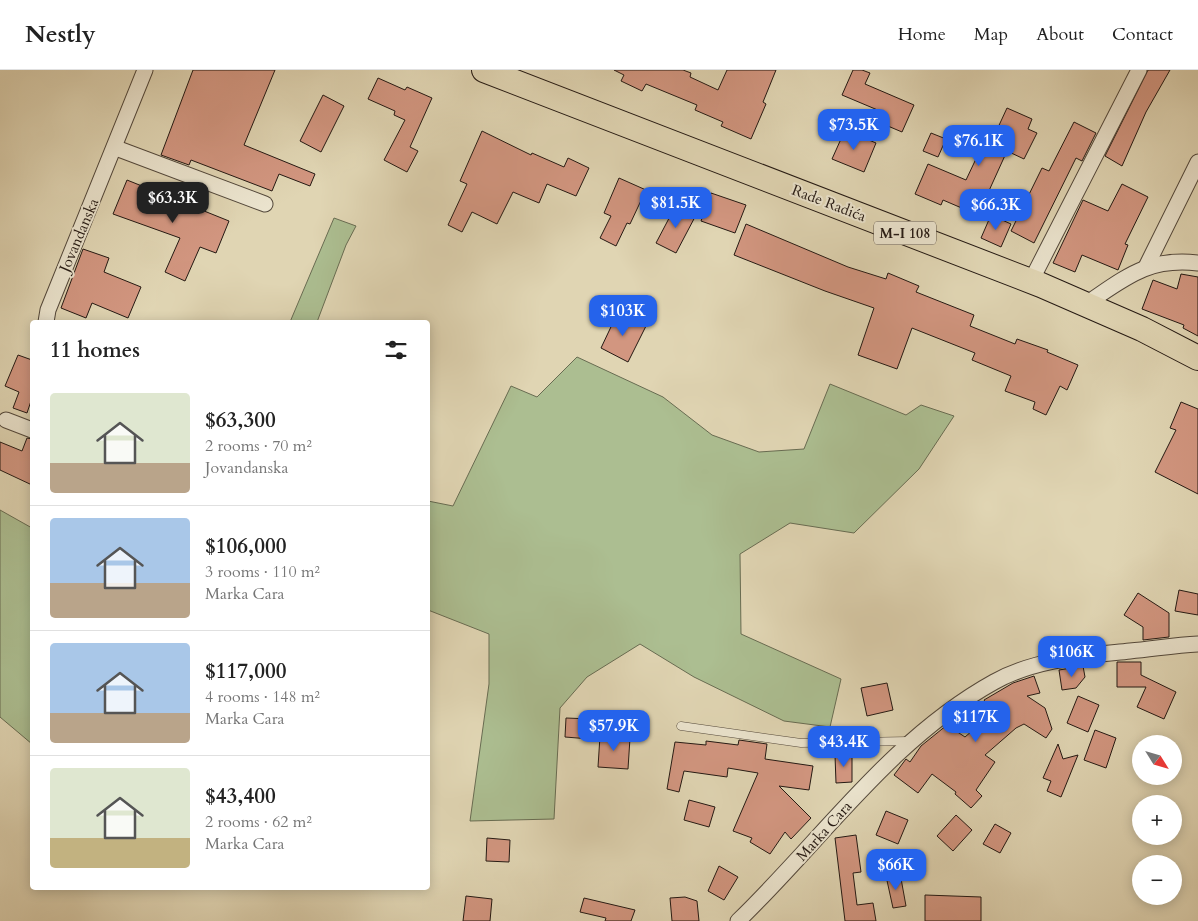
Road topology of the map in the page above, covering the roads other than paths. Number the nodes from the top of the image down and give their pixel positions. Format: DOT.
graph roads {
  1 [pos="146,70"];
  2 [pos="484,70"];
  3 [pos="1139,70"];
  4 [pos="116,148"];
  5 [pos="1198,162"];
  6 [pos="265,204"];
  7 [pos="1198,263"];
  8 [pos="1146,267"];
  9 [pos="1031,281"];
  10 [pos="1086,304"];
  11 [pos="46,320"];
  12 [pos="1198,358"];
  13 [pos="6,420"];
  14 [pos="30,429"];
  15 [pos="1198,644"];
  16 [pos="681,726"];
  17 [pos="911,741"];
  18 [pos="738,921"];
  1 -- 4 [label="street, Jovandanska"];
  2 -- 9 [label="main road, Rade Radića / M-I 108"];
  3 -- 9 [label="street"];
  4 -- 6 [label="street"];
  4 -- 11 [label="street, Jovandanska"];
  5 -- 8 [label="street"];
  7 -- 8 [label="street"];
  8 -- 10 [label="street"];
  9 -- 10 [label="main road, Rade Radića / M-I 108"];
  10 -- 12 [label="main road, Rade Radića / M-I 108"];
  13 -- 14 [label="street"];
  15 -- 17 [label="street, Marka Cara"];
  16 -- 17 [label="lane"];
  17 -- 18 [label="street, Marka Cara"];
}
